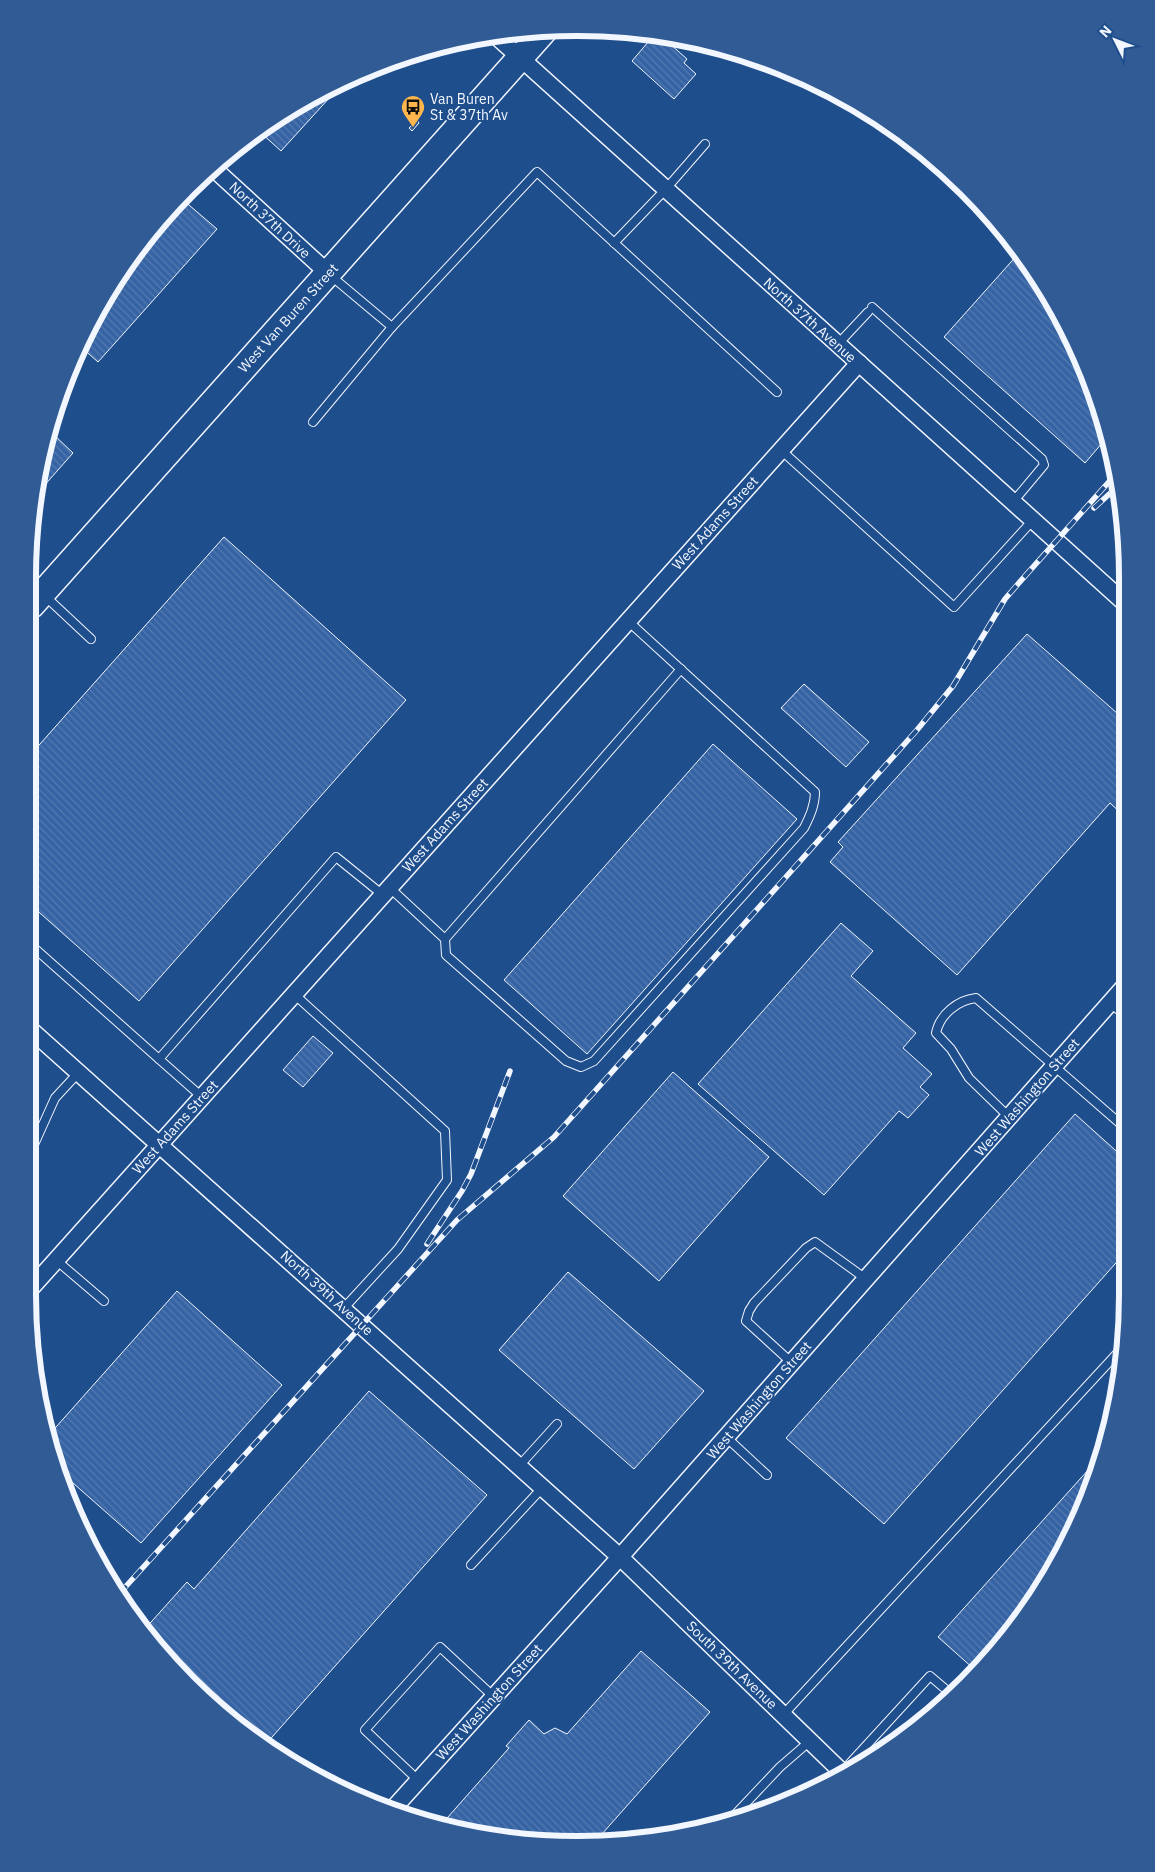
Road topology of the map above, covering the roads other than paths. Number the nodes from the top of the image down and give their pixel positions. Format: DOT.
graph roads {
  1 [pos="538,37"];
  2 [pos="502,42"];
  3 [pos="520,58"];
  4 [pos="705,144"];
  5 [pos="219,173"];
  6 [pos="666,190"];
  7 [pos="614,243"];
  8 [pos="328,273"];
  9 [pos="392,327"];
  10 [pos="838,344"];
  11 [pos="859,363"];
  12 [pos="777,392"];
  13 [pos="313,422"];
  14 [pos="781,450"];
  15 [pos="1013,502"];
  16 [pos="1033,520"];
  17 [pos="1119,598"];
  18 [pos="37,599"];
  19 [pos="628,621"];
  20 [pos="91,639"];
  21 [pos="681,669"];
  22 [pos="386,891"];
  23 [pos="445,939"];
  24 [pos="36,950"];
  25 [pos="1119,993"];
  26 [pos="294,994"];
  27 [pos="1110,1003"];
  28 [pos="1119,1010"];
  29 [pos="36,1035"];
  30 [pos="159,1060"];
  31 [pos="1055,1066"];
  32 [pos="78,1072"];
  33 [pos="202,1097"];
  34 [pos="1009,1118"];
  35 [pos="1119,1123"];
  36 [pos="36,1140"];
  37 [pos="160,1144"];
  38 [pos="56,1260"];
  39 [pos="866,1279"];
  40 [pos="36,1282"];
  41 [pos="104,1301"];
  42 [pos="344,1308"];
  43 [pos="1115,1356"];
  44 [pos="792,1363"];
  45 [pos="557,1424"];
  46 [pos="726,1437"];
  47 [pos="520,1466"];
  48 [pos="767,1474"];
  49 [pos="543,1487"];
  50 [pos="620,1557"];
  51 [pos="470,1565"];
  52 [pos="946,1690"];
  53 [pos="494,1697"];
  54 [pos="783,1715"];
  55 [pos="810,1741"];
  56 [pos="857,1758"];
  57 [pos="838,1768"];
  58 [pos="418,1781"];
  59 [pos="397,1804"];
  60 [pos="739,1811"];
  1 -- 3 [label="main road, West Van Buren Street"];
  2 -- 3 [label="street, North 37th Avenue"];
  3 -- 6 [label="street, North 37th Avenue"];
  3 -- 8 [label="main road, West Van Buren Street"];
  4 -- 6 [label="lane"];
  5 -- 8 [label="street, North 37th Drive"];
  6 -- 7 [label="lane"];
  6 -- 10 [label="street, North 37th Avenue"];
  7 -- 9 [label="lane"];
  7 -- 12 [label="lane"];
  8 -- 9 [label="lane"];
  8 -- 18 [label="main road, West Van Buren Street"];
  9 -- 13 [label="lane"];
  10 -- 11 [label="street, North 37th Avenue"];
  10 -- 15 [label="lane"];
  11 -- 14 [label="street, West Adams Street"];
  11 -- 15 [label="street, North 37th Avenue"];
  14 -- 16 [label="lane"];
  14 -- 19 [label="street, West Adams Street"];
  15 -- 16 [label="street, North 37th Avenue"];
  16 -- 17 [label="street, North 37th Avenue"];
  18 -- 20 [label="lane"];
  19 -- 21 [label="lane"];
  19 -- 22 [label="street, West Adams Street"];
  21 -- 23 [label="lane"];
  21 -- 23 [label="lane"];
  22 -- 23 [label="lane"];
  22 -- 26 [label="street, West Adams Street"];
  22 -- 30 [label="lane"];
  24 -- 30 [label="lane"];
  25 -- 27 [label="street, West Washington Street"];
  26 -- 33 [label="street, West Adams Street"];
  26 -- 42 [label="lane"];
  27 -- 28 [label="lane"];
  27 -- 31 [label="street, West Washington Street"];
  29 -- 32 [label="street, North 39th Avenue"];
  30 -- 33 [label="lane"];
  31 -- 34 [label="street, West Washington Street"];
  31 -- 34 [label="lane"];
  31 -- 35 [label="lane"];
  32 -- 36 [label="lane"];
  32 -- 37 [label="street, North 39th Avenue"];
  33 -- 37 [label="street, West Adams Street"];
  34 -- 39 [label="street, West Washington Street"];
  37 -- 38 [label="street, West Adams Street"];
  37 -- 42 [label="street, North 39th Avenue"];
  38 -- 40 [label="street, West Adams Street"];
  38 -- 41 [label="lane"];
  39 -- 44 [label="street, West Washington Street"];
  39 -- 44 [label="lane"];
  42 -- 47 [label="street, North 39th Avenue"];
  43 -- 54 [label="lane"];
  44 -- 46 [label="street, West Washington Street"];
  45 -- 47 [label="lane"];
  46 -- 48 [label="lane"];
  46 -- 50 [label="street, West Washington Street"];
  47 -- 49 [label="street, North 39th Avenue"];
  49 -- 50 [label="street, North 39th Avenue"];
  49 -- 51 [label="lane"];
  50 -- 53 [label="street, West Washington Street"];
  50 -- 54 [label="street, South 39th Avenue"];
  52 -- 56 [label="lane"];
  53 -- 58 [label="street, West Washington Street"];
  53 -- 58 [label="lane"];
  54 -- 55 [label="street, South 39th Avenue"];
  55 -- 57 [label="street, South 39th Avenue"];
  55 -- 60 [label="lane"];
  58 -- 59 [label="street, West Washington Street"];
}
